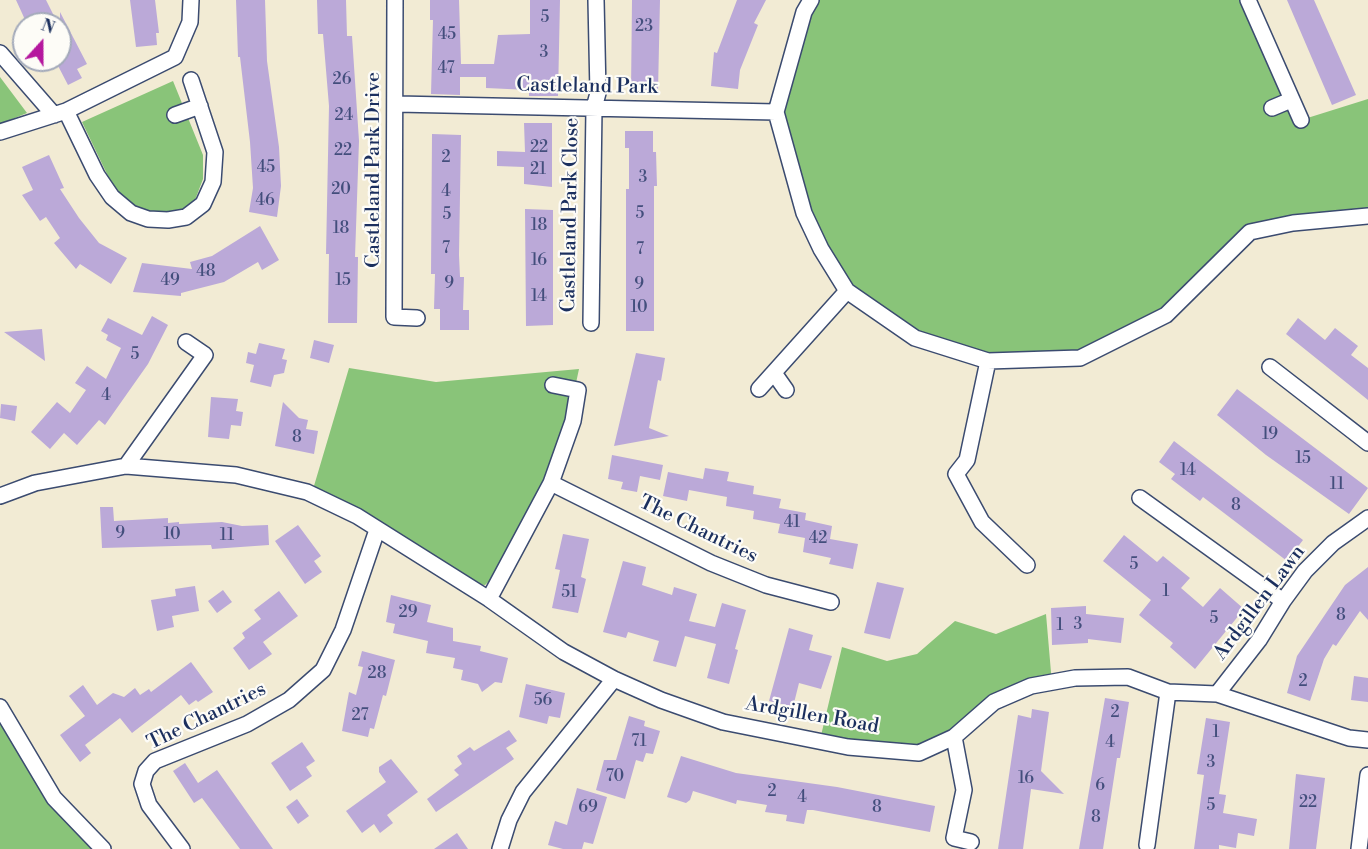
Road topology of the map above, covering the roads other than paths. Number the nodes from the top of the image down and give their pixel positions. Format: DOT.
graph roads {
  1 [pos="191,0"];
  2 [pos="395,0"];
  3 [pos="596,0"];
  4 [pos="811,0"];
  5 [pos="1248,0"];
  6 [pos="0,53"];
  7 [pos="191,80"];
  8 [pos="1291,100"];
  9 [pos="397,104"];
  10 [pos="200,106"];
  11 [pos="594,108"];
  12 [pos="1272,108"];
  13 [pos="776,112"];
  14 [pos="60,113"];
  15 [pos="175,115"];
  16 [pos="1301,120"];
  17 [pos="0,132"];
  18 [pos="1368,216"];
  19 [pos="847,291"];
  20 [pos="417,318"];
  21 [pos="591,323"];
  22 [pos="186,342"];
  23 [pos="988,361"];
  24 [pos="1269,367"];
  25 [pos="774,373"];
  26 [pos="553,385"];
  27 [pos="759,389"];
  28 [pos="786,390"];
  29 [pos="1368,443"];
  30 [pos="126,466"];
  31 [pos="551,483"];
  32 [pos="0,496"];
  33 [pos="1140,498"];
  34 [pos="1368,518"];
  35 [pos="377,530"];
  36 [pos="1027,565"];
  37 [pos="489,599"];
  38 [pos="1283,601"];
  39 [pos="831,602"];
  40 [pos="614,679"];
  41 [pos="1168,692"];
  42 [pos="1217,694"];
  43 [pos="0,707"];
  44 [pos="954,737"];
  45 [pos="1368,740"];
  46 [pos="1368,776"];
  47 [pos="971,842"];
  48 [pos="1148,845"];
  49 [pos="104,849"];
  50 [pos="182,849"];
  51 [pos="500,849"];
  52 [pos="1359,849"];
  1 -- 14 [label="street"];
  2 -- 9 [label="street, Castleland Park Drive"];
  3 -- 11 [label="street, Castleland Park Close"];
  4 -- 13 [label="street"];
  5 -- 8 [label="street"];
  6 -- 14 [label="street"];
  7 -- 10 [label="street"];
  8 -- 12 [label="street"];
  8 -- 16 [label="street"];
  9 -- 11 [label="street, Castleland Park"];
  9 -- 20 [label="street, Castleland Park Drive"];
  10 -- 14 [label="street"];
  10 -- 15 [label="street"];
  11 -- 13 [label="street, Castleland Park"];
  11 -- 21 [label="street, Castleland Park Close"];
  13 -- 19 [label="street"];
  14 -- 17 [label="street"];
  18 -- 23 [label="street"];
  19 -- 23 [label="street"];
  19 -- 25 [label="street"];
  22 -- 30 [label="street"];
  23 -- 36 [label="street"];
  24 -- 29 [label="street"];
  25 -- 27 [label="street"];
  25 -- 28 [label="street"];
  26 -- 31 [label="street"];
  30 -- 32 [label="street"];
  30 -- 35 [label="street"];
  31 -- 37 [label="street"];
  31 -- 39 [label="street, The Chantries"];
  33 -- 38 [label="street"];
  34 -- 38 [label="street, Ardgillen Lawn"];
  35 -- 37 [label="street"];
  35 -- 50 [label="street, The Chantries"];
  37 -- 40 [label="street"];
  38 -- 42 [label="street, Ardgillen Lawn"];
  40 -- 44 [label="street, Ardgillen Road"];
  40 -- 51 [label="street"];
  41 -- 42 [label="street, Ardgillen Road"];
  41 -- 44 [label="street, Ardgillen Road"];
  41 -- 48 [label="street"];
  42 -- 45 [label="street, Ardgillen Road"];
  43 -- 49 [label="street"];
  44 -- 47 [label="street"];
  46 -- 52 [label="street"];
}
